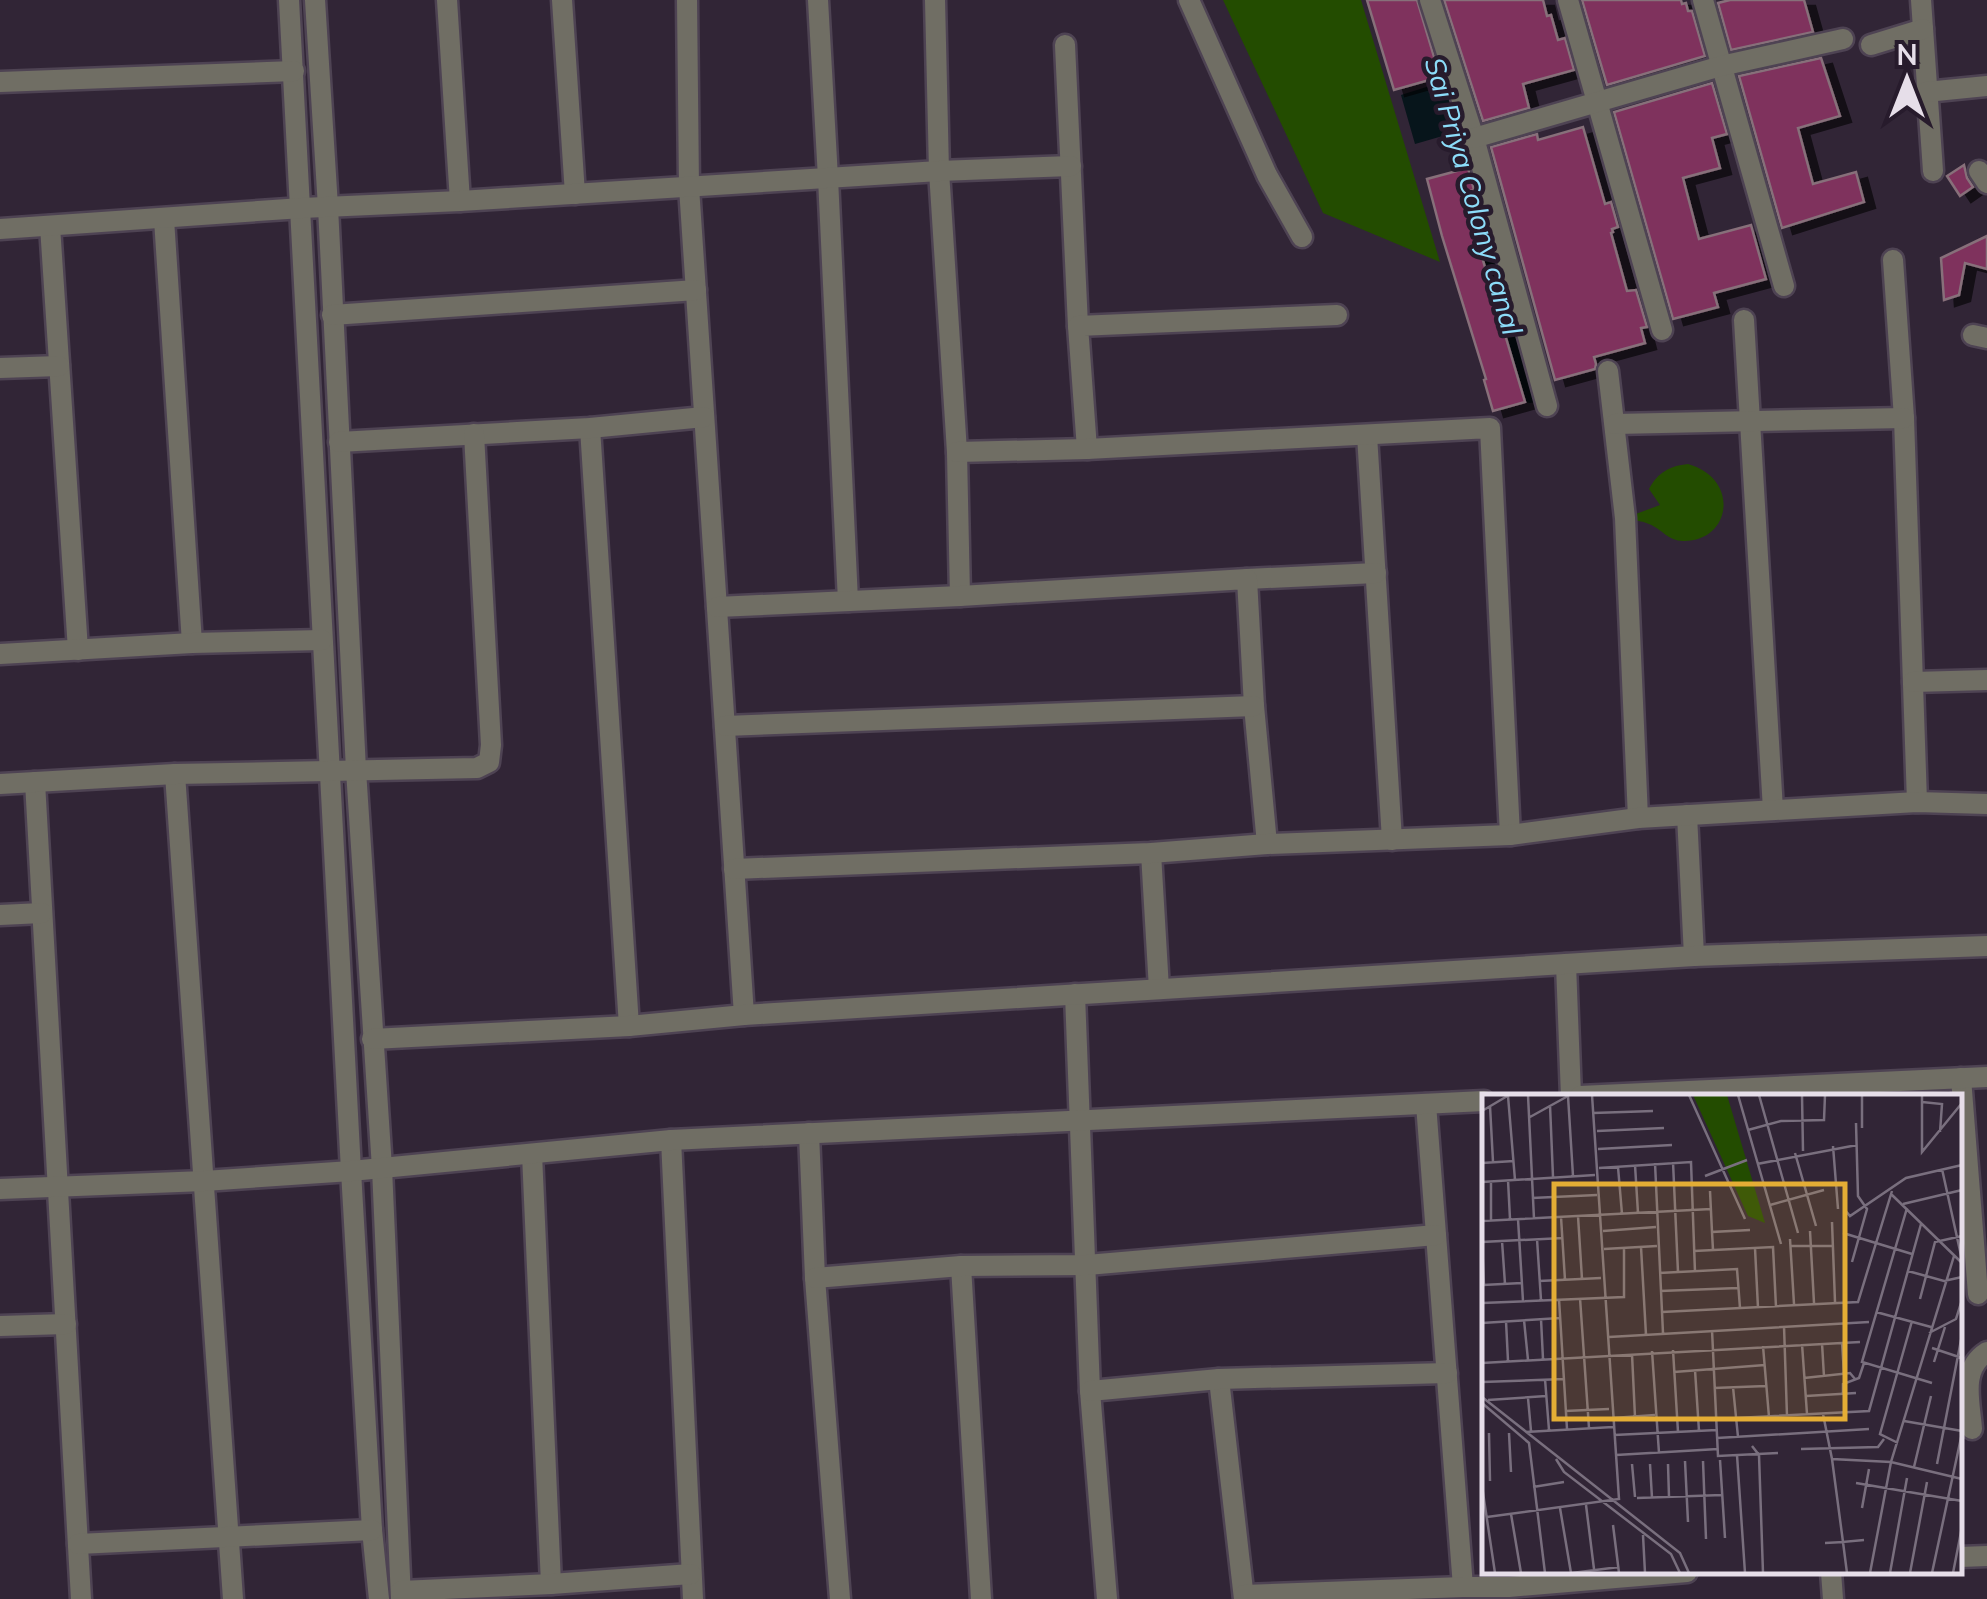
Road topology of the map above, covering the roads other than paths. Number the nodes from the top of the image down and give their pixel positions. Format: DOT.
graph roads {
  1 [pos="289,0"];
  2 [pos="315,0"];
  3 [pos="447,0"];
  4 [pos="562,0"];
  5 [pos="687,0"];
  6 [pos="818,0"];
  7 [pos="935,0"];
  8 [pos="1189,0"];
  9 [pos="1430,0"];
  10 [pos="1568,0"];
  11 [pos="1702,0"];
  12 [pos="1921,0"];
  13 [pos="1923,30"];
  14 [pos="1843,39"];
  15 [pos="1065,45"];
  16 [pos="1871,45"];
  17 [pos="1722,66"];
  18 [pos="294,71"];
  19 [pos="0,82"];
  20 [pos="1987,86"];
  21 [pos="1926,92"];
  22 [pos="1597,102"];
  23 [pos="1474,138"];
  24 [pos="1071,166"];
  25 [pos="939,171"];
  26 [pos="1933,172"];
  27 [pos="828,178"];
  28 [pos="689,187"];
  29 [pos="575,194"];
  30 [pos="460,201"];
  31 [pos="328,207"];
  32 [pos="302,208"];
  33 [pos="164,219"];
  34 [pos="50,226"];
  35 [pos="0,228"];
  36 [pos="1302,237"];
  37 [pos="1893,260"];
  38 [pos="1784,286"];
  39 [pos="696,290"];
  40 [pos="1337,314"];
  41 [pos="332,315"];
  42 [pos="1744,320"];
  43 [pos="1078,326"];
  44 [pos="1662,330"];
  45 [pos="59,366"];
  46 [pos="0,368"];
  47 [pos="1608,371"];
  48 [pos="1546,406"];
  49 [pos="704,417"];
  50 [pos="1904,418"];
  51 [pos="1750,421"];
  52 [pos="1615,424"];
  53 [pos="590,428"];
  54 [pos="474,434"];
  55 [pos="1367,435"];
  56 [pos="340,442"];
  57 [pos="1087,449"];
  58 [pos="957,452"];
  59 [pos="1376,573"];
  60 [pos="1247,579"];
  61 [pos="960,596"];
  62 [pos="848,602"];
  63 [pos="717,607"];
  64 [pos="322,640"];
  65 [pos="192,643"];
  66 [pos="78,650"];
  67 [pos="0,654"];
  68 [pos="1987,680"];
  69 [pos="1913,682"];
  70 [pos="1254,706"];
  71 [pos="724,726"];
  72 [pos="356,770"];
  73 [pos="331,771"];
  74 [pos="175,774"];
  75 [pos="34,782"];
  76 [pos="0,784"];
  77 [pos="1918,802"];
  78 [pos="1987,804"];
  79 [pos="1773,810"];
  80 [pos="1687,815"];
  81 [pos="1638,818"];
  82 [pos="1510,835"];
  83 [pos="1392,840"];
  84 [pos="1267,844"];
  85 [pos="1151,854"];
  86 [pos="734,869"];
  87 [pos="42,912"];
  88 [pos="0,915"];
  89 [pos="1987,946"];
  90 [pos="1694,956"];
  91 [pos="1566,964"];
  92 [pos="1159,989"];
  93 [pos="1074,994"];
  94 [pos="744,1015"];
  95 [pos="628,1026"];
  96 [pos="372,1039"];
  97 [pos="1987,1077"];
  98 [pos="1960,1078"];
  99 [pos="1828,1091"];
  100 [pos="1571,1094"];
  101 [pos="1690,1094"];
  102 [pos="1961,1094"];
  103 [pos="1482,1101"];
  104 [pos="1426,1104"];
  105 [pos="1962,1107"];
  106 [pos="1079,1120"];
  107 [pos="809,1133"];
  108 [pos="671,1140"];
  109 [pos="532,1154"];
  110 [pos="382,1168"];
  111 [pos="351,1171"];
  112 [pos="204,1181"];
  113 [pos="58,1187"];
  114 [pos="0,1190"];
  115 [pos="1436,1235"];
  116 [pos="1087,1264"];
  117 [pos="960,1266"];
  118 [pos="814,1278"];
  119 [pos="1975,1294"];
  120 [pos="66,1324"];
  121 [pos="0,1326"];
  122 [pos="1987,1352"];
  123 [pos="1447,1373"];
  124 [pos="1219,1379"];
  125 [pos="1090,1391"];
  126 [pos="1973,1429"];
  127 [pos="372,1530"];
  128 [pos="228,1536"];
  129 [pos="78,1544"];
  130 [pos="1987,1556"];
  131 [pos="1962,1558"];
  132 [pos="691,1574"];
  133 [pos="1638,1574"];
  134 [pos="1831,1574"];
  135 [pos="1587,1576"];
  136 [pos="552,1584"];
  137 [pos="1464,1586"];
  138 [pos="1509,1593"];
  139 [pos="401,1595"];
  140 [pos="1244,1597"];
  141 [pos="81,1599"];
  142 [pos="232,1599"];
  143 [pos="379,1599"];
  144 [pos="693,1599"];
  145 [pos="840,1599"];
  146 [pos="981,1599"];
  147 [pos="1107,1599"];
  148 [pos="1833,1599"];
  1 -- 18 [label="street"];
  2 -- 31 [label="street"];
  3 -- 30 [label="street"];
  4 -- 29 [label="street"];
  5 -- 28 [label="street"];
  6 -- 27 [label="street"];
  7 -- 25 [label="street"];
  8 -- 36 [label="street"];
  9 -- 23 [label="street"];
  10 -- 22 [label="street"];
  11 -- 17 [label="street"];
  12 -- 13 [label="street"];
  13 -- 16 [label="street"];
  13 -- 21 [label="street"];
  14 -- 17 [label="street"];
  15 -- 24 [label="street"];
  17 -- 22 [label="street"];
  17 -- 38 [label="street"];
  18 -- 19 [label="street"];
  18 -- 32 [label="street"];
  20 -- 21 [label="street"];
  21 -- 26 [label="street"];
  22 -- 23 [label="street"];
  22 -- 44 [label="street"];
  23 -- 48 [label="street"];
  24 -- 25 [label="street"];
  24 -- 43 [label="street"];
  25 -- 27 [label="street"];
  25 -- 58 [label="street"];
  27 -- 28 [label="street"];
  27 -- 62 [label="street"];
  28 -- 29 [label="street"];
  28 -- 39 [label="street"];
  29 -- 30 [label="street"];
  30 -- 31 [label="street"];
  31 -- 32 [label="street"];
  31 -- 41 [label="street"];
  32 -- 33 [label="street"];
  32 -- 64 [label="street"];
  33 -- 34 [label="street"];
  33 -- 65 [label="street"];
  34 -- 35 [label="street"];
  34 -- 45 [label="street"];
  37 -- 50 [label="street"];
  39 -- 41 [label="street"];
  39 -- 49 [label="street"];
  40 -- 43 [label="street"];
  41 -- 56 [label="street"];
  42 -- 51 [label="street"];
  43 -- 57 [label="street"];
  45 -- 46 [label="street"];
  45 -- 66 [label="street"];
  47 -- 52 [label="street"];
  49 -- 53 [label="street"];
  49 -- 63 [label="street"];
  50 -- 51 [label="street"];
  50 -- 69 [label="street"];
  51 -- 52 [label="street"];
  51 -- 79 [label="street"];
  52 -- 81 [label="street"];
  53 -- 54 [label="street"];
  53 -- 95 [label="street"];
  54 -- 56 [label="street"];
  54 -- 72 [label="street"];
  55 -- 57 [label="street"];
  55 -- 59 [label="street"];
  55 -- 82 [label="street"];
  56 -- 72 [label="street"];
  57 -- 58 [label="street"];
  58 -- 61 [label="street"];
  59 -- 60 [label="street"];
  59 -- 83 [label="street"];
  60 -- 61 [label="street"];
  60 -- 70 [label="street"];
  61 -- 62 [label="street"];
  62 -- 63 [label="street"];
  63 -- 71 [label="street"];
  64 -- 65 [label="street"];
  64 -- 73 [label="street"];
  65 -- 66 [label="street"];
  66 -- 67 [label="street"];
  68 -- 69 [label="street"];
  69 -- 77 [label="street"];
  70 -- 71 [label="street"];
  70 -- 84 [label="street"];
  71 -- 86 [label="street"];
  72 -- 73 [label="street"];
  72 -- 96 [label="street"];
  73 -- 74 [label="street"];
  73 -- 111 [label="street"];
  74 -- 75 [label="street"];
  74 -- 112 [label="street"];
  75 -- 76 [label="street"];
  75 -- 87 [label="street"];
  77 -- 78 [label="street"];
  77 -- 79 [label="street"];
  79 -- 80 [label="street"];
  80 -- 81 [label="street"];
  80 -- 90 [label="street"];
  81 -- 82 [label="street"];
  82 -- 83 [label="street"];
  83 -- 84 [label="street"];
  84 -- 85 [label="street"];
  85 -- 86 [label="street"];
  85 -- 92 [label="street"];
  86 -- 94 [label="street"];
  87 -- 88 [label="street"];
  87 -- 113 [label="street"];
  89 -- 90 [label="street"];
  90 -- 91 [label="street"];
  91 -- 92 [label="street"];
  91 -- 100 [label="street"];
  92 -- 93 [label="street"];
  93 -- 94 [label="street"];
  93 -- 106 [label="street"];
  94 -- 95 [label="street"];
  95 -- 96 [label="street"];
  96 -- 110 [label="street"];
  97 -- 98 [label="street"];
  98 -- 99 [label="street"];
  98 -- 102 [label="street"];
  99 -- 101 [label="street"];
  103 -- 104 [label="street"];
  104 -- 106 [label="street"];
  104 -- 115 [label="street"];
  105 -- 119 [label="street"];
  106 -- 107 [label="street"];
  106 -- 116 [label="street"];
  107 -- 108 [label="street"];
  107 -- 118 [label="street"];
  108 -- 109 [label="street"];
  108 -- 132 [label="street"];
  109 -- 110 [label="street"];
  109 -- 136 [label="street"];
  110 -- 111 [label="street"];
  110 -- 139 [label="street"];
  111 -- 112 [label="street"];
  111 -- 127 [label="street"];
  112 -- 113 [label="street"];
  112 -- 128 [label="street"];
  113 -- 114 [label="street"];
  113 -- 120 [label="street"];
  115 -- 116 [label="street"];
  115 -- 123 [label="street"];
  116 -- 117 [label="street"];
  116 -- 125 [label="street"];
  117 -- 118 [label="street"];
  117 -- 146 [label="street"];
  118 -- 145 [label="street"];
  120 -- 121 [label="street"];
  120 -- 129 [label="street"];
  122 -- 126 [label="street"];
  123 -- 124 [label="street"];
  123 -- 137 [label="street"];
  124 -- 125 [label="street"];
  124 -- 140 [label="street"];
  125 -- 147 [label="street"];
  127 -- 128 [label="street"];
  127 -- 143 [label="street"];
  128 -- 129 [label="street"];
  128 -- 142 [label="street"];
  129 -- 141 [label="street"];
  130 -- 131 [label="street"];
  132 -- 136 [label="street"];
  132 -- 144 [label="street"];
  133 -- 135 [label="street"];
  134 -- 148 [label="street"];
  135 -- 138 [label="street"];
  136 -- 139 [label="street"];
  137 -- 138 [label="street"];
  137 -- 140 [label="street"];
}
